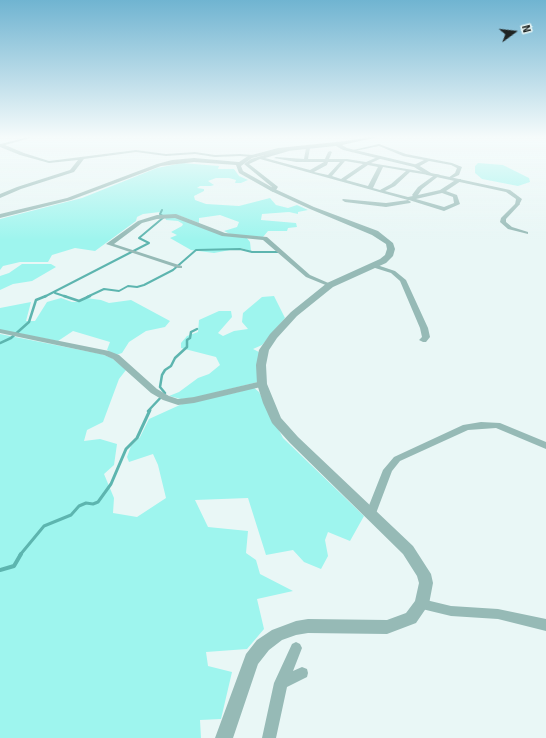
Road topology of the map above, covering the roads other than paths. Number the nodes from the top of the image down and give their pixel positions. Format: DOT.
graph roads {
  1 [pos="71,171"];
  2 [pos="142,171"];
  3 [pos="241,171"];
  4 [pos="257,171"];
  5 [pos="334,171"];
  6 [pos="356,171"];
  7 [pos="378,171"];
  8 [pos="409,171"];
  9 [pos="412,171"];
  10 [pos="426,171"];
  11 [pos="458,171"];
  12 [pos="310,172"];
  13 [pos="430,174"];
  14 [pos="438,175"];
  15 [pos="329,177"];
  16 [pos="450,178"];
  17 [pos="343,180"];
  18 [pos="459,180"];
  19 [pos="370,188"];
  20 [pos="273,190"];
  21 [pos="442,191"];
  22 [pos="382,192"];
  23 [pos="0,196"];
  24 [pos="413,199"];
  25 [pos="345,200"];
  26 [pos="517,204"];
  27 [pos="432,209"];
  28 [pos="0,216"];
  29 [pos="526,233"];
  30 [pos="374,266"];
  31 [pos="178,267"];
  32 [pos="330,284"];
  33 [pos="0,331"];
  34 [pos="423,340"];
  35 [pos="262,384"];
  36 [pos="546,446"];
  37 [pos="371,513"];
  38 [pos="422,604"];
  39 [pos="546,625"];
  40 [pos="296,648"];
  41 [pos="302,673"];
  42 [pos="281,683"];
  43 [pos="224,738"];
  44 [pos="269,738"];
  1 -- 23 [label="street"];
  2 -- 28 [label="street"];
  3 -- 20 [label="street"];
  4 -- 20 [label="street"];
  5 -- 15 [label="street"];
  6 -- 17 [label="street"];
  7 -- 19 [label="street"];
  8 -- 22 [label="street"];
  9 -- 13 [label="street"];
  10 -- 13 [label="street"];
  11 -- 16 [label="street"];
  12 -- 15 [label="street"];
  13 -- 14 [label="street"];
  14 -- 16 [label="street"];
  14 -- 24 [label="street"];
  15 -- 17 [label="street"];
  16 -- 18 [label="street"];
  17 -- 19 [label="street"];
  18 -- 21 [label="street"];
  18 -- 26 [label="street"];
  19 -- 22 [label="street"];
  20 -- 30 [label="street"];
  21 -- 24 [label="street"];
  21 -- 24 [label="street"];
  22 -- 24 [label="street"];
  24 -- 25 [label="street"];
  24 -- 27 [label="street"];
  26 -- 29 [label="street"];
  30 -- 32 [label="street"];
  30 -- 34 [label="street"];
  31 -- 32 [label="street"];
  32 -- 35 [label="street"];
  33 -- 35 [label="street"];
  35 -- 37 [label="street"];
  36 -- 37 [label="street"];
  37 -- 38 [label="street"];
  38 -- 39 [label="street"];
  38 -- 43 [label="street"];
  40 -- 42 [label="street"];
  41 -- 42 [label="street"];
  42 -- 44 [label="street"];
}
